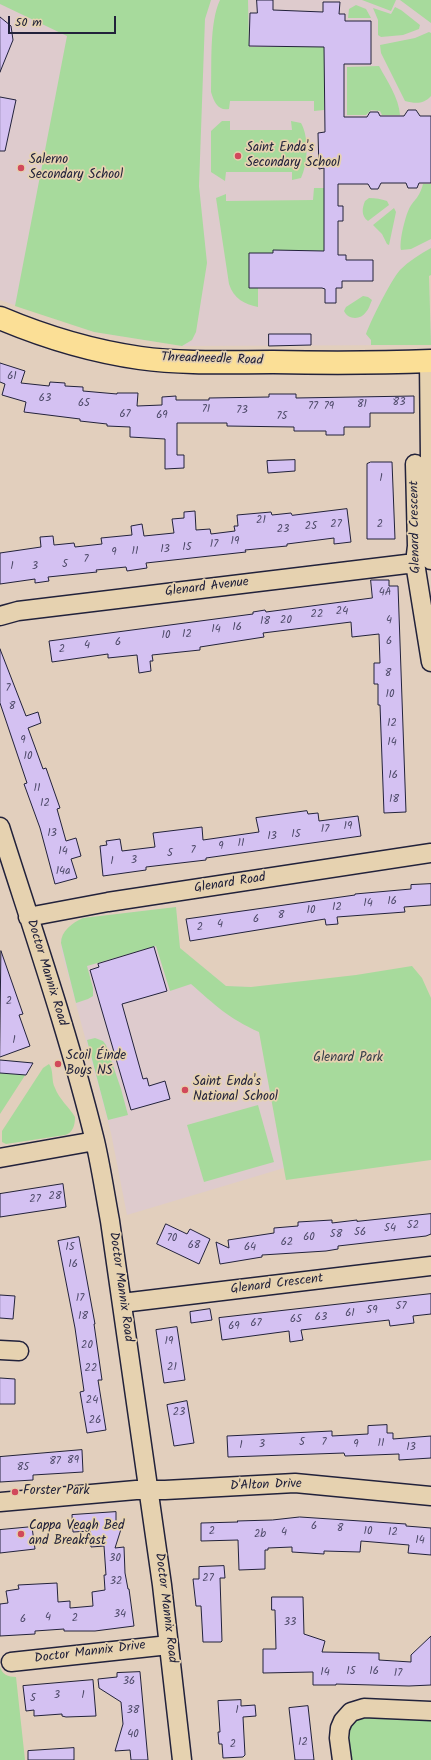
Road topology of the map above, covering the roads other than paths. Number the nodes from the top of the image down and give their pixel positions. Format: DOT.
graph roads {
  1 [pos="0,318"];
  2 [pos="430,361"];
  3 [pos="415,464"];
  4 [pos="423,561"];
  5 [pos="0,616"];
  6 [pos="431,662"];
  7 [pos="0,827"];
  8 [pos="431,853"];
  9 [pos="28,917"];
  10 [pos="95,1141"];
  11 [pos="0,1158"];
  12 [pos="431,1266"];
  13 [pos="122,1303"];
  14 [pos="0,1350"];
  15 [pos="19,1351"];
  16 [pos="149,1489"];
  17 [pos="431,1496"];
  18 [pos="0,1502"];
  19 [pos="169,1645"];
  20 [pos="12,1662"];
  21 [pos="431,1711"];
  22 [pos="182,1760"];
  23 [pos="342,1760"];
  1 -- 2 [label="main road, Threadneedle Road"];
  2 -- 4 [label="street"];
  3 -- 4 [label="street, Glenard Crescent"];
  4 -- 5 [label="street, Glenard Avenue"];
  4 -- 6 [label="street, Glenard Crescent"];
  7 -- 9 [label="street, Doctor Mannix Road"];
  8 -- 9 [label="street, Glenard Road"];
  9 -- 10 [label="street, Doctor Mannix Road"];
  10 -- 11 [label="street"];
  10 -- 13 [label="street, Doctor Mannix Road"];
  12 -- 13 [label="street, Glenard Crescent"];
  13 -- 16 [label="street, Doctor Mannix Road"];
  14 -- 15 [label="street"];
  16 -- 17 [label="street, D'Alton Drive"];
  16 -- 18 [label="street, D'Alton Drive"];
  16 -- 19 [label="street, Doctor Mannix Road"];
  19 -- 20 [label="street, Doctor Mannix Drive"];
  19 -- 22 [label="street, Doctor Mannix Road"];
  21 -- 23 [label="street"];
}
